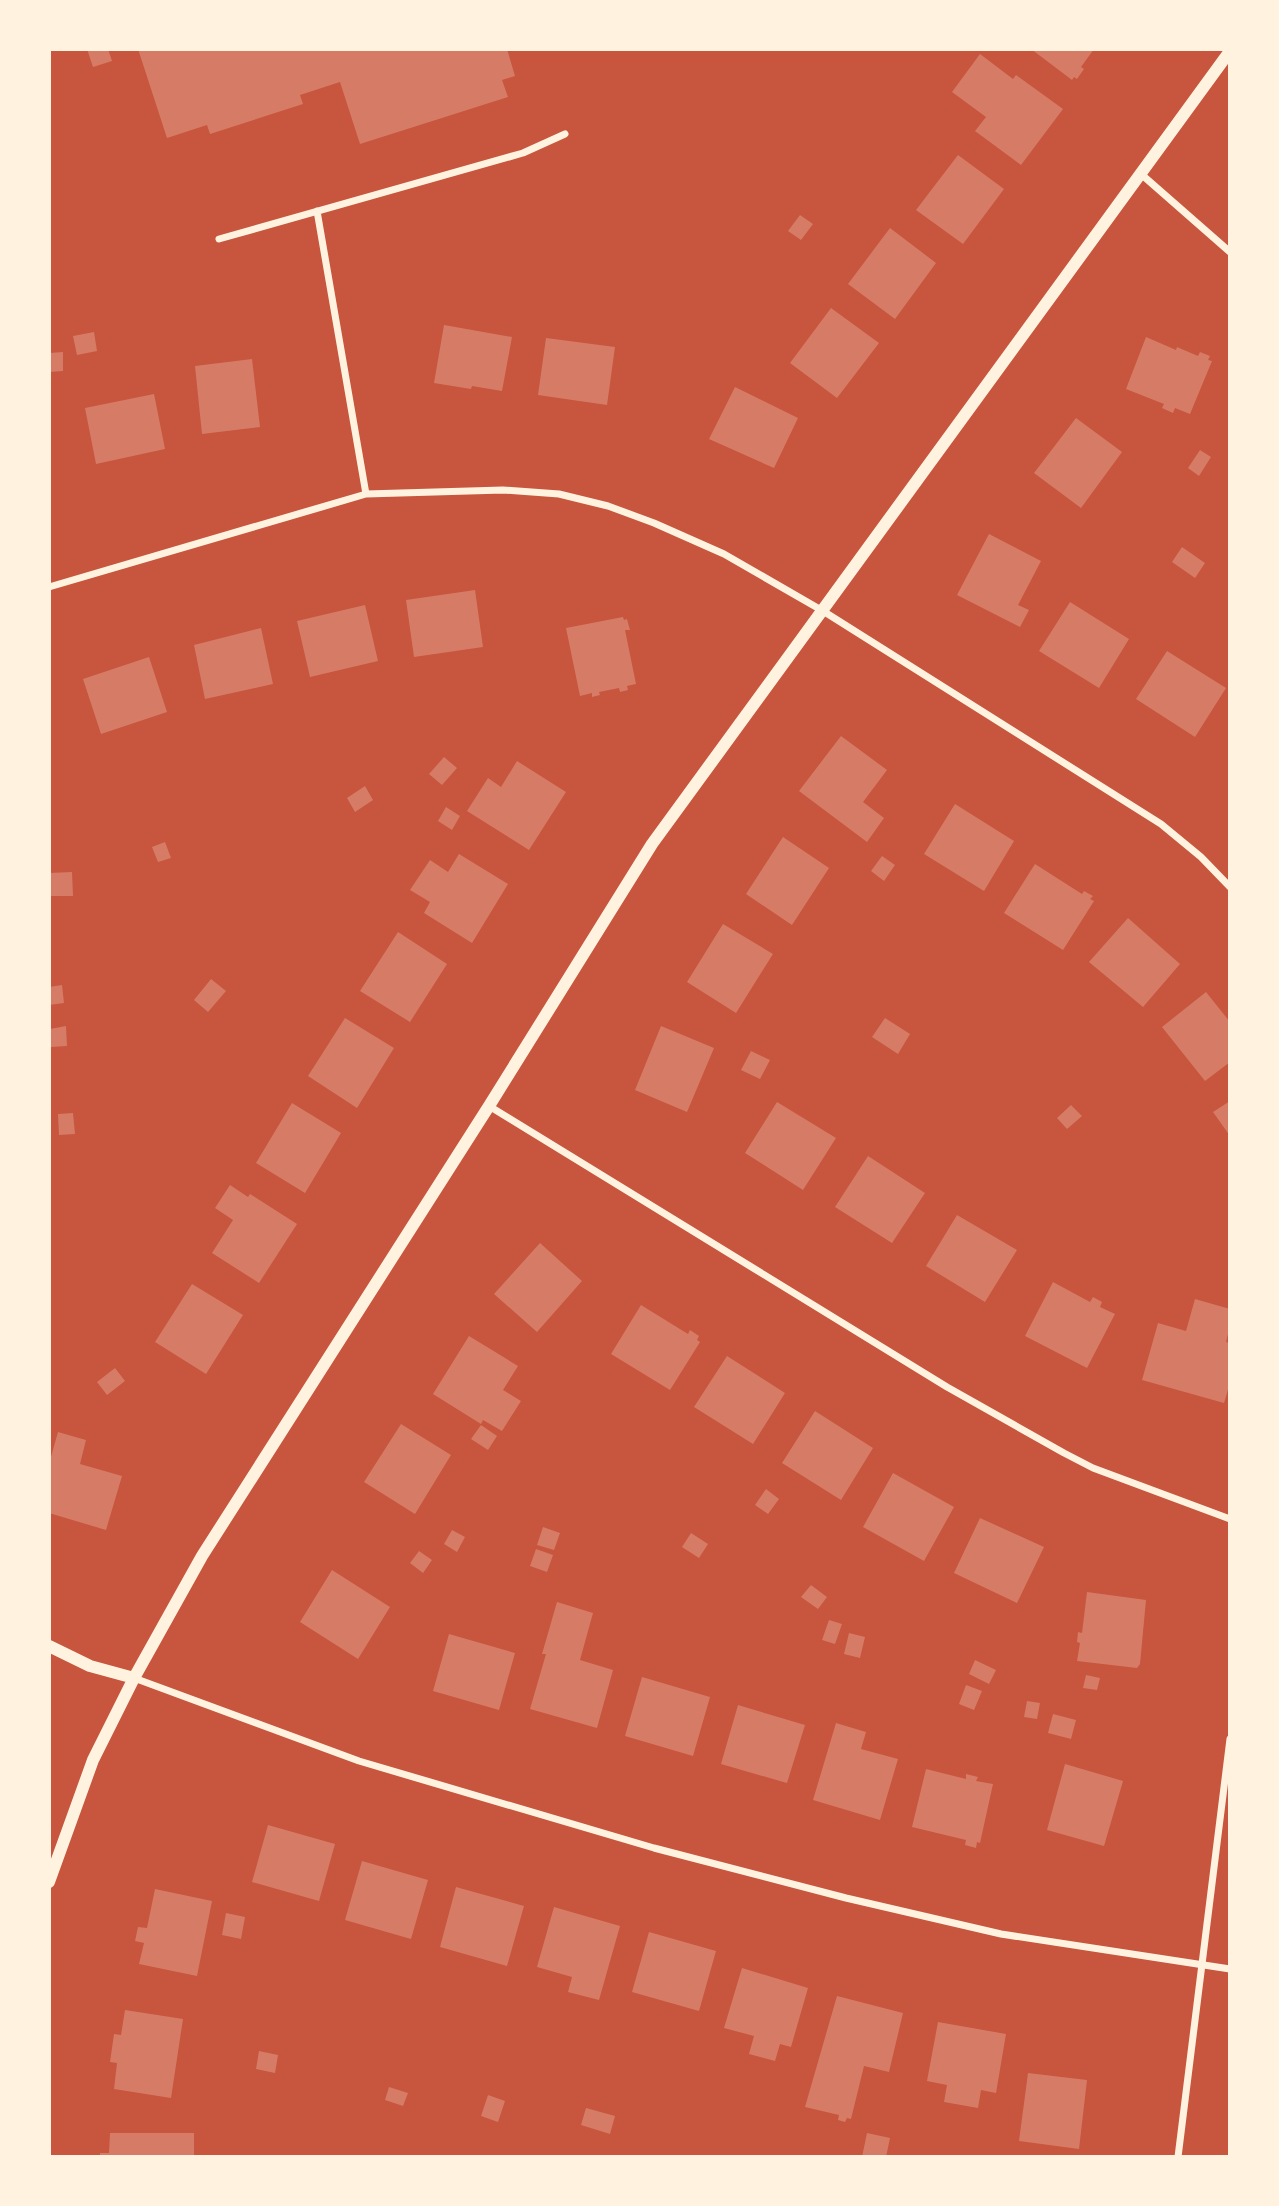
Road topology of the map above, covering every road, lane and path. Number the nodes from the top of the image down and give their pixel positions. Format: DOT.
graph roads {
  1 [pos="1230,51"];
  2 [pos="565,134"];
  3 [pos="1141,174"];
  4 [pos="317,211"];
  5 [pos="219,239"];
  6 [pos="1230,252"];
  7 [pos="366,494"];
  8 [pos="49,587"];
  9 [pos="823,611"];
  10 [pos="1230,887"];
  11 [pos="489,1106"];
  12 [pos="1230,1519"];
  13 [pos="49,1646"];
  14 [pos="134,1678"];
  15 [pos="1230,1739"];
  16 [pos="49,1882"];
  17 [pos="1200,1965"];
  18 [pos="1230,1969"];
  19 [pos="1178,2157"];
  1 -- 3 [label="street"];
  2 -- 4 [label="street"];
  3 -- 6 [label="street"];
  3 -- 9 [label="street"];
  4 -- 5 [label="street"];
  4 -- 7 [label="street"];
  7 -- 8 [label="street"];
  7 -- 9 [label="street"];
  9 -- 10 [label="street"];
  9 -- 11 [label="street"];
  11 -- 12 [label="street"];
  11 -- 14 [label="street"];
  13 -- 14 [label="street"];
  14 -- 16 [label="street"];
  14 -- 17 [label="street"];
  15 -- 17 [label="street"];
  17 -- 18 [label="street"];
  17 -- 19 [label="street"];
}
